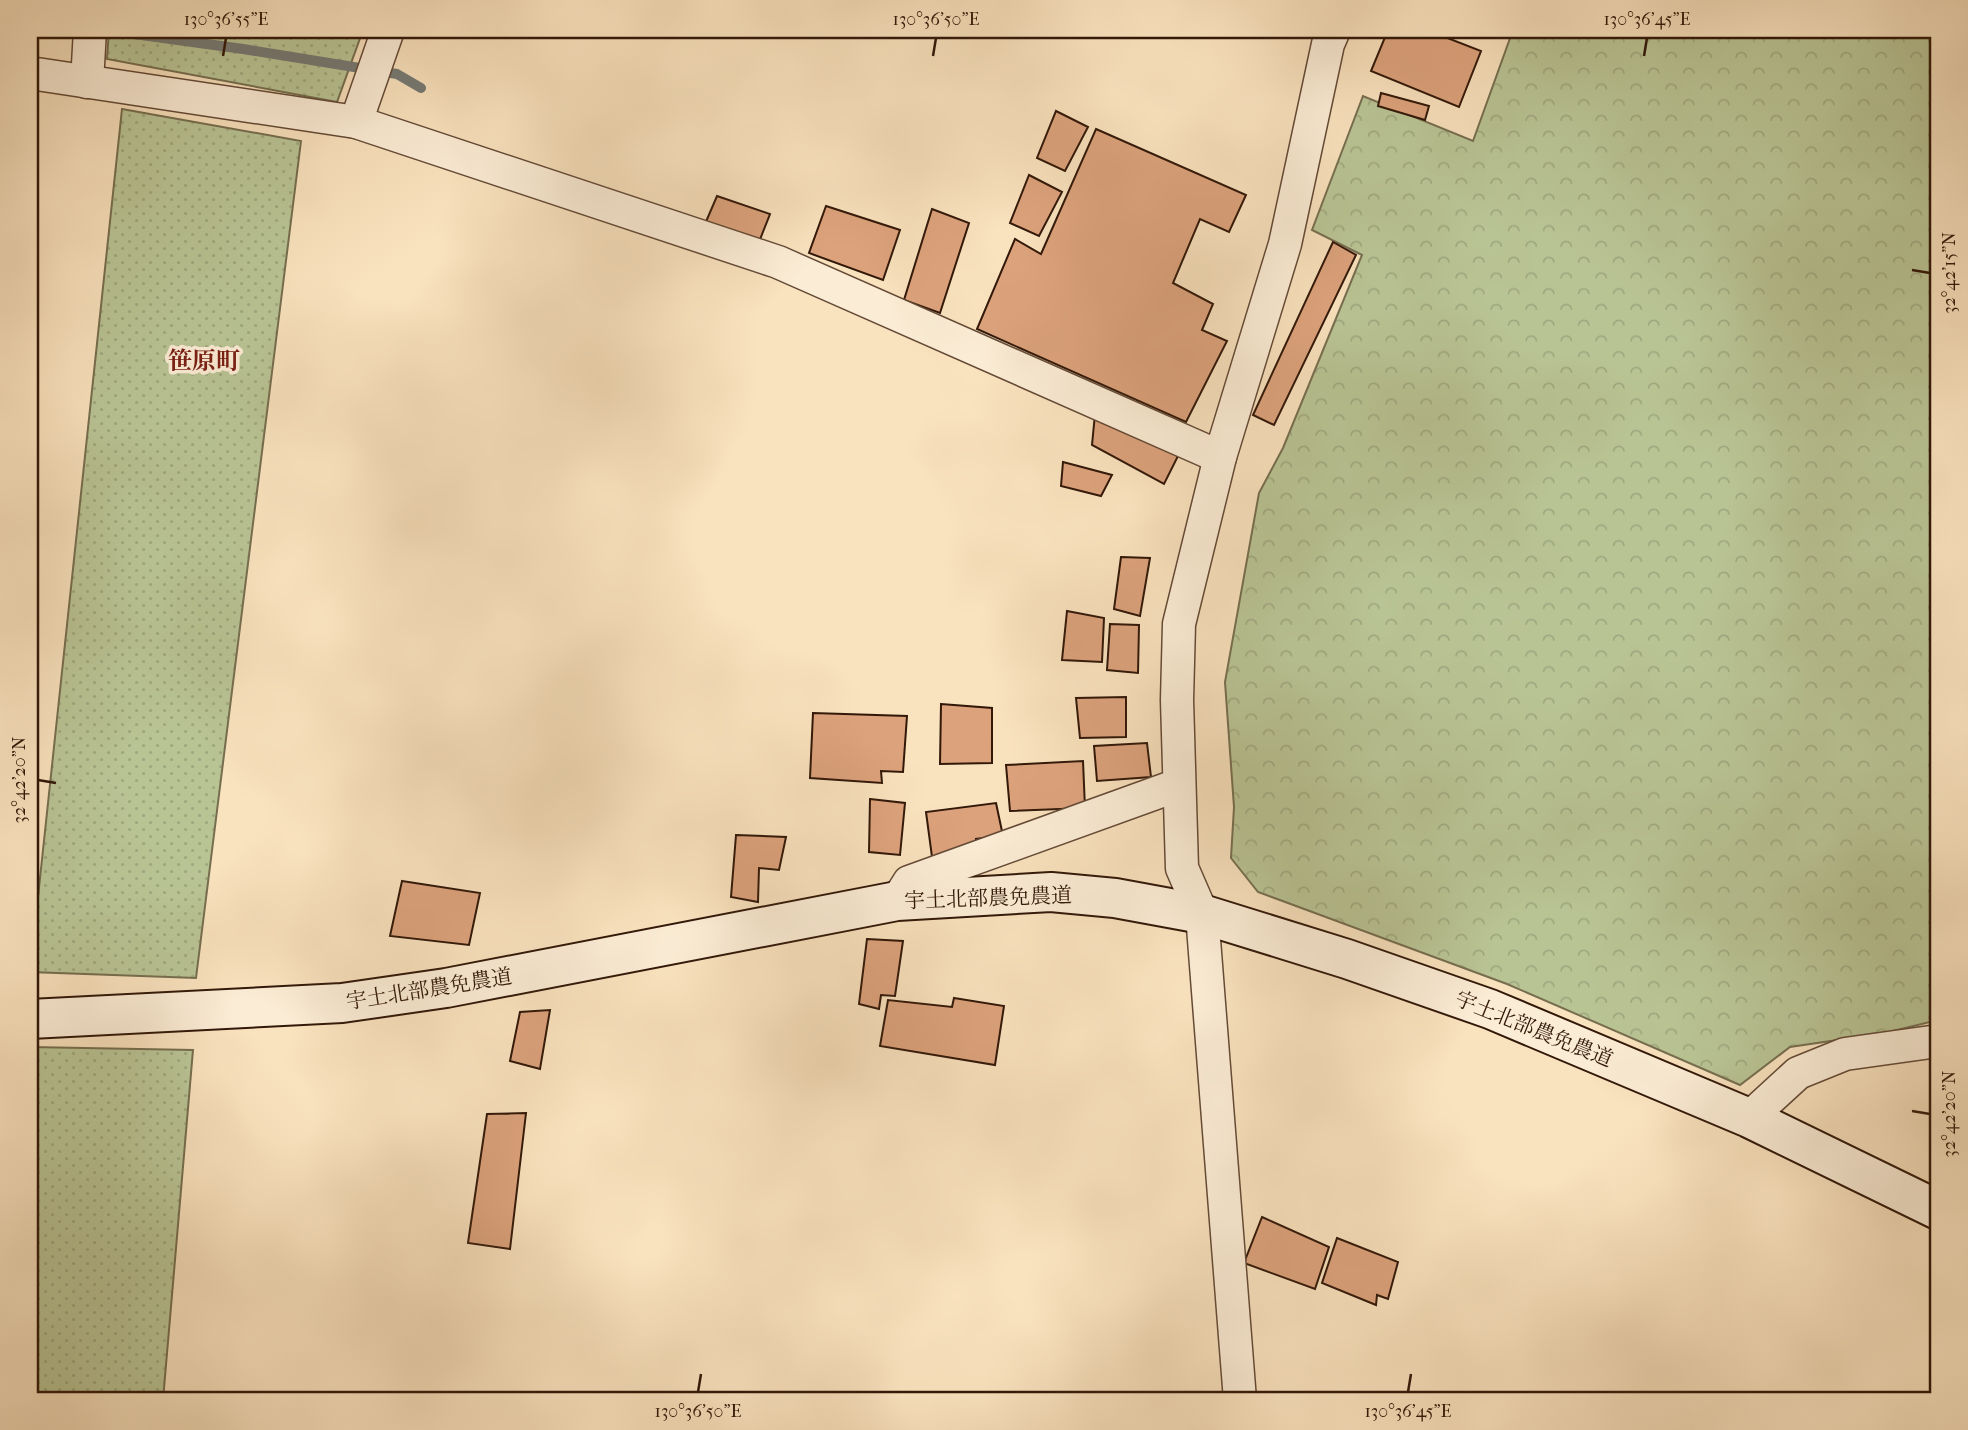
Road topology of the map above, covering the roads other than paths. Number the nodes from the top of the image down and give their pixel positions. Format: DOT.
graph roads {
  1 [pos="90,30"];
  2 [pos="388,30"];
  3 [pos="1334,30"];
  4 [pos="30,73"];
  5 [pos="87,82"];
  6 [pos="356,122"];
  7 [pos="1220,457"];
  8 [pos="1178,785"];
  9 [pos="897,901"];
  10 [pos="1202,914"];
  11 [pos="30,1019"];
  12 [pos="1938,1041"];
  13 [pos="1749,1118"];
  14 [pos="1938,1210"];
  15 [pos="1240,1400"];
  1 -- 5 [label="street"];
  2 -- 6 [label="street"];
  3 -- 7 [label="street"];
  4 -- 5 [label="street"];
  5 -- 6 [label="street"];
  6 -- 7 [label="street"];
  7 -- 8 [label="street"];
  8 -- 9 [label="street"];
  8 -- 10 [label="street"];
  9 -- 10 [label="street, 宇土北部農免農道"];
  9 -- 11 [label="street, 宇土北部農免農道"];
  10 -- 13 [label="street, 宇土北部農免農道"];
  10 -- 15 [label="street"];
  12 -- 13 [label="street"];
  13 -- 14 [label="street, 宇土北部農免農道"];
}
